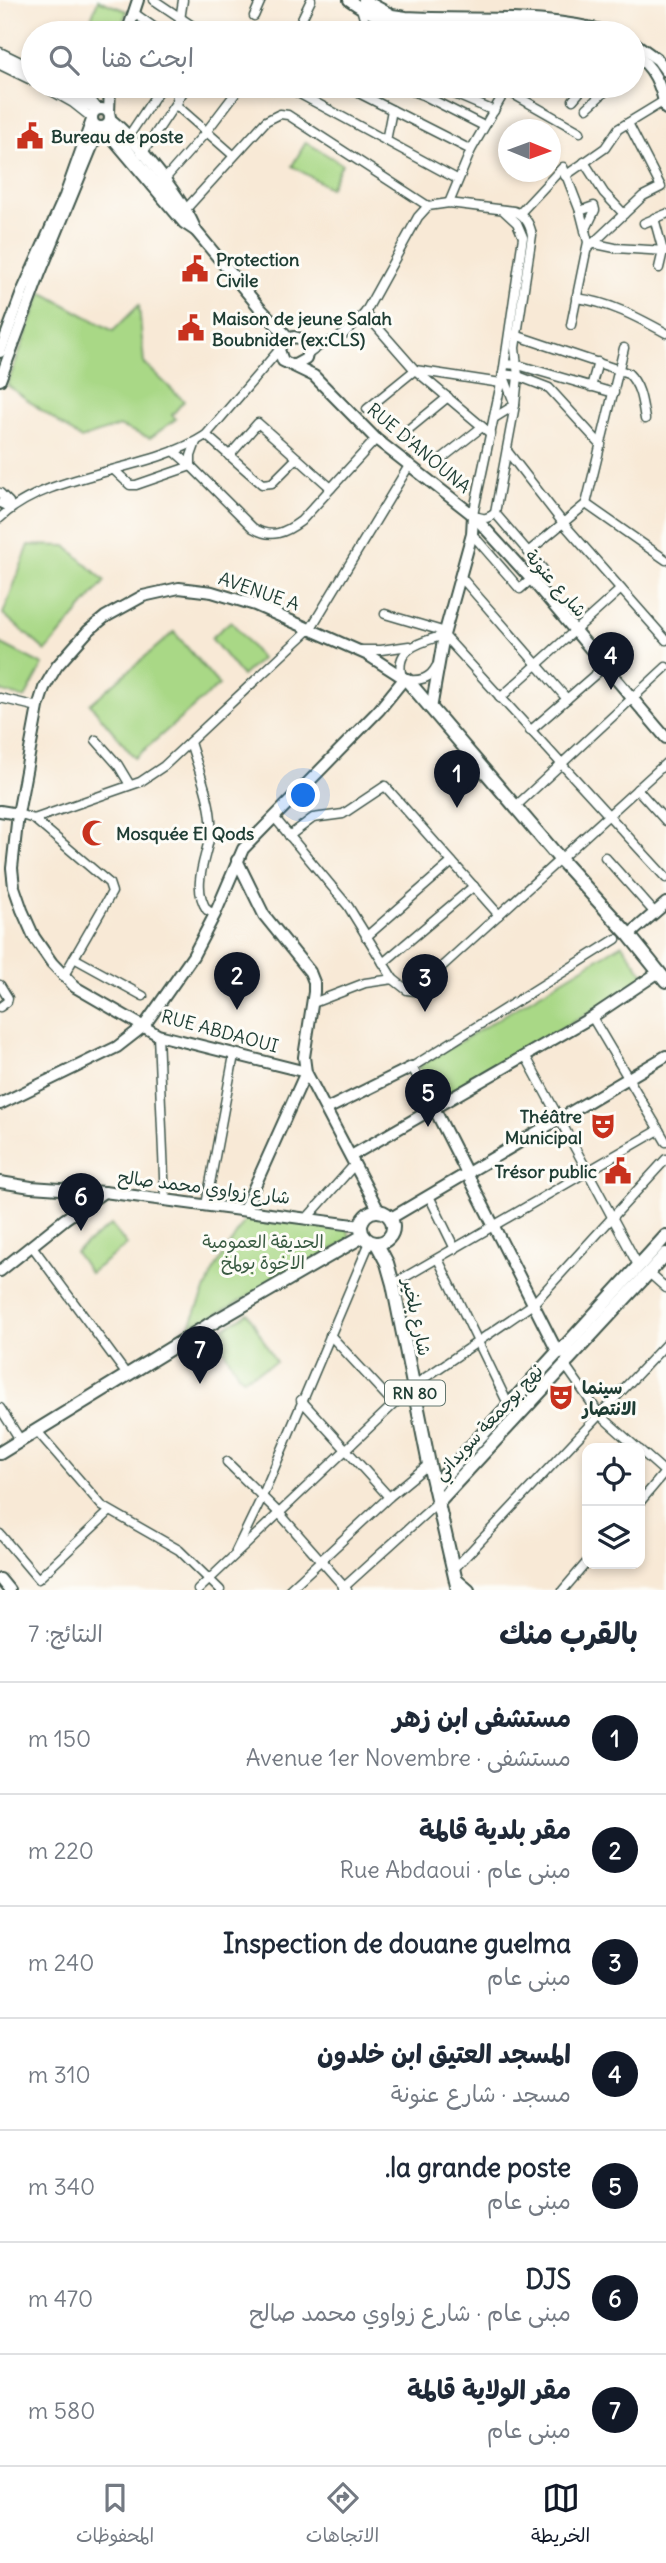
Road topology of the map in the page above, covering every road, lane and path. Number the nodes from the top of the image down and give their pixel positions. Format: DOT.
graph roads {
  1 [pos="138,0"];
  2 [pos="153,0"];
  3 [pos="183,0"];
  4 [pos="261,0"];
  5 [pos="311,0"];
  6 [pos="349,0"];
  7 [pos="366,5"];
  8 [pos="134,13"];
  9 [pos="254,16"];
  10 [pos="180,19"];
  11 [pos="131,21"];
  12 [pos="145,21"];
  13 [pos="183,21"];
  14 [pos="301,21"];
  15 [pos="388,21"];
  16 [pos="458,21"];
  17 [pos="645,51"];
  18 [pos="0,52"];
  19 [pos="0,59"];
  20 [pos="21,62"];
  21 [pos="645,64"];
  22 [pos="0,65"];
  23 [pos="21,68"];
  24 [pos="666,71"];
  25 [pos="21,75"];
  26 [pos="64,98"];
  27 [pos="72,98"];
  28 [pos="87,98"];
  29 [pos="106,98"];
  30 [pos="151,98"];
  31 [pos="176,98"];
  32 [pos="180,98"];
  33 [pos="231,98"];
  34 [pos="307,98"];
  35 [pos="368,98"];
  36 [pos="429,98"];
  37 [pos="465,98"];
  38 [pos="499,98"];
  39 [pos="523,98"];
  40 [pos="598,98"];
  41 [pos="177,103"];
  42 [pos="665,105"];
  43 [pos="587,108"];
  44 [pos="392,110"];
  45 [pos="494,110"];
  46 [pos="100,118"];
  47 [pos="628,123"];
  48 [pos="484,126"];
  49 [pos="206,132"];
  50 [pos="580,132"];
  51 [pos="128,137"];
  52 [pos="386,141"];
  53 [pos="471,150"];
  54 [pos="142,154"];
  55 [pos="233,155"];
  56 [pos="584,162"];
  57 [pos="565,176"];
  58 [pos="457,179"];
  59 [pos="164,180"];
  60 [pos="449,203"];
  61 [pos="428,206"];
  62 [pos="186,209"];
  63 [pos="504,211"];
  64 [pos="580,211"];
  65 [pos="520,213"];
  66 [pos="624,214"];
  67 [pos="666,214"];
  68 [pos="654,218"];
  69 [pos="644,223"];
  70 [pos="196,231"];
  71 [pos="585,231"];
  72 [pos="590,245"];
  73 [pos="664,251"];
  74 [pos="659,268"];
  75 [pos="576,298"];
  76 [pos="259,307"];
  77 [pos="365,313"];
  78 [pos="571,325"];
  79 [pos="666,333"];
  80 [pos="513,334"];
  81 [pos="289,338"];
  82 [pos="305,342"];
  83 [pos="322,344"];
  84 [pos="624,348"];
  85 [pos="0,352"];
  86 [pos="278,354"];
  87 [pos="306,357"];
  88 [pos="598,362"];
  89 [pos="505,364"];
  90 [pos="295,365"];
  91 [pos="518,365"];
  92 [pos="620,369"];
  93 [pos="415,370"];
  94 [pos="314,376"];
  95 [pos="518,376"];
  96 [pos="502,379"];
  97 [pos="0,380"];
  98 [pos="592,387"];
  99 [pos="614,393"];
  100 [pos="448,397"];
  101 [pos="515,405"];
  102 [pos="367,409"];
  103 [pos="494,418"];
  104 [pos="645,419"];
  105 [pos="482,427"];
  106 [pos="404,433"];
  107 [pos="491,434"];
  108 [pos="206,435"];
  109 [pos="376,439"];
  110 [pos="196,442"];
  111 [pos="601,444"];
  112 [pos="174,452"];
  113 [pos="507,452"];
  114 [pos="229,456"];
  115 [pos="297,458"];
  116 [pos="436,463"];
  117 [pos="410,464"];
  118 [pos="191,466"];
  119 [pos="114,470"];
  120 [pos="331,488"];
  121 [pos="27,498"];
  122 [pos="2,499"];
  123 [pos="586,504"];
  124 [pos="10,508"];
  125 [pos="495,513"];
  126 [pos="473,515"];
  127 [pos="0,517"];
  128 [pos="563,523"];
  129 [pos="472,534"];
  130 [pos="528,552"];
  131 [pos="665,555"];
  132 [pos="460,576"];
  133 [pos="531,579"];
  134 [pos="621,589"];
  135 [pos="385,614"];
  136 [pos="310,628"];
  137 [pos="575,630"];
  138 [pos="444,635"];
  139 [pos="666,640"];
  140 [pos="412,646"];
  141 [pos="356,650"];
  142 [pos="439,661"];
  143 [pos="537,665"];
  144 [pos="605,666"];
  145 [pos="666,667"];
  146 [pos="404,679"];
  147 [pos="0,698"];
  148 [pos="500,698"];
  149 [pos="632,698"];
  150 [pos="567,699"];
  151 [pos="38,708"];
  152 [pos="431,709"];
  153 [pos="530,731"];
  154 [pos="666,738"];
  155 [pos="96,740"];
  156 [pos="190,742"];
  157 [pos="560,763"];
  158 [pos="666,763"];
  159 [pos="130,785"];
  160 [pos="638,789"];
  161 [pos="516,806"];
  162 [pos="0,811"];
  163 [pos="18,814"];
  164 [pos="608,815"];
  165 [pos="274,817"];
  166 [pos="34,819"];
  167 [pos="666,821"];
  168 [pos="289,836"];
  169 [pos="604,858"];
  170 [pos="560,859"];
  171 [pos="237,860"];
  172 [pos="452,862"];
  173 [pos="666,878"];
  174 [pos="474,886"];
  175 [pos="666,903"];
  176 [pos="655,913"];
  177 [pos="215,914"];
  178 [pos="499,915"];
  179 [pos="629,935"];
  180 [pos="366,937"];
  181 [pos="616,939"];
  182 [pos="74,958"];
  183 [pos="383,964"];
  184 [pos="664,973"];
  185 [pos="63,977"];
  186 [pos="393,979"];
  187 [pos="0,985"];
  188 [pos="143,996"];
  189 [pos="313,1003"];
  190 [pos="0,1007"];
  191 [pos="592,1017"];
  192 [pos="144,1026"];
  193 [pos="158,1035"];
  194 [pos="234,1055"];
  195 [pos="525,1055"];
  196 [pos="666,1056"];
  197 [pos="412,1068"];
  198 [pos="306,1072"];
  199 [pos="629,1078"];
  200 [pos="0,1104"];
  201 [pos="434,1108"];
  202 [pos="327,1109"];
  203 [pos="560,1119"];
  204 [pos="659,1130"];
  205 [pos="666,1142"];
  206 [pos="666,1159"];
  207 [pos="353,1160"];
  208 [pos="586,1170"];
  209 [pos="467,1174"];
  210 [pos="0,1182"];
  211 [pos="64,1189"];
  212 [pos="104,1192"];
  213 [pos="429,1196"];
  214 [pos="165,1200"];
  215 [pos="206,1205"];
  216 [pos="244,1210"];
  217 [pos="379,1211"];
  218 [pos="614,1217"];
  219 [pos="307,1218"];
  220 [pos="391,1218"];
  221 [pos="65,1219"];
  222 [pos="494,1226"];
  223 [pos="666,1236"];
  224 [pos="372,1237"];
  225 [pos="32,1246"];
  226 [pos="455,1249"];
  227 [pos="666,1254"];
  228 [pos="438,1259"];
  229 [pos="644,1270"];
  230 [pos="0,1271"];
  231 [pos="393,1284"];
  232 [pos="666,1288"];
  233 [pos="534,1304"];
  234 [pos="330,1335"];
  235 [pos="478,1343"];
  236 [pos="666,1344"];
  237 [pos="561,1357"];
  238 [pos="127,1376"];
  239 [pos="413,1386"];
  240 [pos="301,1400"];
  241 [pos="394,1404"];
  242 [pos="509,1406"];
  243 [pos="0,1408"];
  244 [pos="600,1415"];
  245 [pos="37,1431"];
  246 [pos="21,1441"];
  247 [pos="632,1443"];
  248 [pos="346,1449"];
  249 [pos="0,1453"];
  250 [pos="645,1454"];
  251 [pos="227,1462"];
  252 [pos="429,1464"];
  253 [pos="666,1472"];
  254 [pos="450,1476"];
  255 [pos="434,1487"];
  256 [pos="262,1496"];
  257 [pos="645,1496"];
  258 [pos="389,1497"];
  259 [pos="438,1502"];
  260 [pos="109,1512"];
  261 [pos="280,1514"];
  262 [pos="0,1534"];
  263 [pos="234,1555"];
  264 [pos="320,1560"];
  265 [pos="582,1568"];
  266 [pos="0,1579"];
  267 [pos="455,1579"];
  268 [pos="210,1580"];
  269 [pos="344,1589"];
  270 [pos="9,1590"];
  271 [pos="198,1590"];
  272 [pos="220,1590"];
  273 [pos="289,1590"];
  274 [pos="469,1590"];
  275 [pos="563,1590"];
  1 -- 8 [label="main road"];
  2 -- 10 [label="street"];
  3 -- 10 [label="street"];
  4 -- 9 [label="street"];
  5 -- 14 [label="street"];
  6 -- 7 [label="main road"];
  7 -- 15 [label="main road"];
  7 -- 16 [label="main road"];
  8 -- 11 [label="main road"];
  8 -- 12 [label="street"];
  10 -- 13 [label="street"];
  17 -- 24 [label="main road"];
  18 -- 20 [label="street"];
  19 -- 23 [label="street"];
  21 -- 42 [label="main road"];
  22 -- 25 [label="street"];
  26 -- 46 [label="street"];
  27 -- 46 [label="street"];
  28 -- 46 [label="street"];
  29 -- 46 [label="main road"];
  30 -- 51 [label="street"];
  31 -- 41 [label="street"];
  32 -- 41 [label="street"];
  33 -- 49 [label="street"];
  34 -- 52 [label="street"];
  35 -- 44 [label="street"];
  36 -- 48 [label="street"];
  37 -- 45 [label="street"];
  38 -- 45 [label="street"];
  39 -- 50 [label="street"];
  40 -- 43 [label="street"];
  41 -- 49 [label="street"];
  41 -- 54 [label="street"];
  42 -- 47 [label="street"];
  44 -- 52 [label="street"];
  44 -- 53 [label="street"];
  45 -- 48 [label="street"];
  46 -- 51 [label="main road"];
  46 -- 70 [label="main road"];
  46 -- 85 [label="main road"];
  46 -- 97 [label="main road"];
  47 -- 56 [label="street"];
  47 -- 66 [label="street"];
  48 -- 53 [label="street"];
  49 -- 55 [label="street"];
  49 -- 59 [label="street"];
  51 -- 54 [label="main road"];
  52 -- 58 [label="street"];
  53 -- 58 [label="street"];
  54 -- 59 [label="main road"];
  55 -- 61 [label="street"];
  55 -- 62 [label="street"];
  56 -- 57 [label="street"];
  56 -- 66 [label="street"];
  57 -- 64 [label="street"];
  57 -- 65 [label="street"];
  58 -- 60 [label="street"];
  59 -- 62 [label="main road"];
  60 -- 61 [label="street"];
  60 -- 63 [label="street"];
  61 -- 77 [label="street"];
  62 -- 70 [label="main road"];
  63 -- 65 [label="street"];
  63 -- 80 [label="street"];
  64 -- 71 [label="street"];
  64 -- 71 [label="street"];
  65 -- 80 [label="street"];
  66 -- 72 [label="street"];
  67 -- 68 [label="street"];
  68 -- 69 [label="street"];
  68 -- 73 [label="street"];
  70 -- 76 [label="main road"];
  71 -- 72 [label="street"];
  72 -- 73 [label="street"];
  72 -- 75 [label="street"];
  73 -- 74 [label="street"];
  75 -- 78 [label="street"];
  75 -- 79 [label="street"];
  76 -- 81 [label="main road"];
  76 -- 86 [label="main road"];
  77 -- 83 [label="street"];
  77 -- 93 [label="street"];
  80 -- 88 [label="street"];
  80 -- 89 [label="street"];
  80 -- 91 [label="street"];
  81 -- 82 [label="main road"];
  81 -- 86 [label="main road"];
  82 -- 83 [label="street"];
  82 -- 87 [label="main road"];
  83 -- 87 [label="street"];
  84 -- 92 [label="street"];
  86 -- 90 [label="main road"];
  86 -- 108 [label="street"];
  87 -- 90 [label="main road"];
  87 -- 94 [label="main road"];
  88 -- 92 [label="street"];
  88 -- 98 [label="street"];
  89 -- 91 [label="street"];
  89 -- 96 [label="street"];
  90 -- 94 [label="main road"];
  91 -- 95 [label="street"];
  91 -- 98 [label="street"];
  92 -- 99 [label="street"];
  92 -- 104 [label="street"];
  93 -- 96 [label="street"];
  93 -- 100 [label="street"];
  93 -- 102 [label="street"];
  94 -- 109 [label="main road, RUE D'ANOUNA"];
  95 -- 96 [label="street"];
  95 -- 101 [label="street"];
  95 -- 111 [label="street"];
  96 -- 101 [label="street"];
  96 -- 103 [label="street"];
  98 -- 99 [label="street"];
  99 -- 111 [label="street"];
  100 -- 105 [label="street"];
  100 -- 106 [label="street"];
  101 -- 103 [label="street"];
  101 -- 113 [label="street"];
  103 -- 107 [label="street"];
  105 -- 107 [label="street"];
  105 -- 116 [label="street"];
  107 -- 126 [label="street"];
  108 -- 110 [label="street"];
  108 -- 114 [label="street"];
  109 -- 117 [label="main road, RUE D'ANOUNA"];
  109 -- 120 [label="street"];
  110 -- 112 [label="street"];
  110 -- 118 [label="street"];
  111 -- 123 [label="street"];
  112 -- 118 [label="street"];
  112 -- 119 [label="street"];
  113 -- 125 [label="street"];
  113 -- 128 [label="street"];
  114 -- 115 [label="street"];
  114 -- 115 [label="street"];
  115 -- 120 [label="street"];
  117 -- 126 [label="main road, RUE D'ANOUNA"];
  117 -- 136 [label="street"];
  118 -- 119 [label="street"];
  118 -- 120 [label="street"];
  119 -- 121 [label="street"];
  121 -- 122 [label="street"];
  121 -- 124 [label="street"];
  122 -- 124 [label="street"];
  122 -- 127 [label="street"];
  123 -- 128 [label="street"];
  123 -- 131 [label="street"];
  124 -- 127 [label="street"];
  125 -- 126 [label="street"];
  125 -- 130 [label="street"];
  126 -- 129 [label="main road"];
  126 -- 133 [label="main road, شارع عنونة"];
  128 -- 130 [label="street"];
  128 -- 134 [label="street"];
  129 -- 132 [label="main road"];
  129 -- 133 [label="street"];
  130 -- 133 [label="street"];
  132 -- 138 [label="main road"];
  132 -- 143 [label="street"];
  133 -- 137 [label="main road, شارع عنونة"];
  134 -- 137 [label="street"];
  134 -- 139 [label="street"];
  135 -- 138 [label="street"];
  136 -- 141 [label="main road, AVENUE A"];
  136 -- 151 [label="main road, AVENUE A"];
  136 -- 156 [label="street"];
  137 -- 143 [label="street"];
  137 -- 144 [label="main road, شارع عنونة"];
  138 -- 140 [label="street"];
  138 -- 142 [label="main road"];
  138 -- 148 [label="street"];
  140 -- 141 [label="street"];
  140 -- 146 [label="street"];
  141 -- 146 [label="main road, AVENUE A"];
  142 -- 146 [label="street"];
  142 -- 152 [label="main road"];
  143 -- 148 [label="street"];
  143 -- 150 [label="street"];
  144 -- 149 [label="main road, شارع عنونة"];
  144 -- 150 [label="street"];
  145 -- 149 [label="street"];
  146 -- 152 [label="main road"];
  146 -- 165 [label="main road"];
  147 -- 151 [label="street"];
  148 -- 153 [label="street"];
  149 -- 154 [label="main road, شارع عنونة"];
  149 -- 157 [label="street"];
  150 -- 153 [label="street"];
  151 -- 163 [label="main road, AVENUE A"];
  152 -- 161 [label="main road"];
  153 -- 157 [label="street"];
  155 -- 159 [label="street"];
  156 -- 159 [label="street"];
  156 -- 177 [label="street"];
  157 -- 161 [label="street"];
  157 -- 164 [label="street"];
  158 -- 160 [label="street"];
  159 -- 166 [label="street"];
  160 -- 164 [label="street"];
  160 -- 167 [label="street"];
  161 -- 170 [label="main road"];
  162 -- 163 [label="main road"];
  163 -- 166 [label="street"];
  163 -- 185 [label="main road, RUE ABDAOUI"];
  164 -- 170 [label="street"];
  164 -- 173 [label="street"];
  165 -- 168 [label="street"];
  165 -- 171 [label="main road"];
  166 -- 182 [label="street"];
  168 -- 172 [label="street"];
  168 -- 180 [label="street"];
  169 -- 176 [label="street"];
  170 -- 178 [label="street"];
  170 -- 179 [label="main road"];
  171 -- 177 [label="main road"];
  171 -- 189 [label="main road"];
  172 -- 174 [label="street"];
  172 -- 180 [label="street"];
  174 -- 178 [label="street"];
  174 -- 183 [label="street"];
  175 -- 176 [label="main road"];
  176 -- 179 [label="main road"];
  177 -- 192 [label="main road"];
  178 -- 186 [label="street"];
  179 -- 184 [label="main road"];
  180 -- 183 [label="street"];
  181 -- 197 [label="street"];
  182 -- 185 [label="street"];
  182 -- 188 [label="street"];
  183 -- 186 [label="street"];
  184 -- 191 [label="main road"];
  185 -- 192 [label="main road, RUE ABDAOUI"];
  186 -- 189 [label="street"];
  187 -- 190 [label="street"];
  189 -- 198 [label="main road"];
  191 -- 195 [label="main road"];
  191 -- 199 [label="street"];
  192 -- 193 [label="main road, RUE ABDAOUI"];
  192 -- 200 [label="main road"];
  193 -- 194 [label="main road, RUE ABDAOUI"];
  193 -- 214 [label="street"];
  194 -- 198 [label="main road, RUE ABDAOUI"];
  194 -- 215 [label="street"];
  195 -- 201 [label="main road"];
  195 -- 203 [label="street"];
  196 -- 199 [label="main road"];
  197 -- 201 [label="street"];
  197 -- 202 [label="main road"];
  198 -- 202 [label="main road"];
  198 -- 216 [label="main road"];
  199 -- 203 [label="main road"];
  199 -- 204 [label="street"];
  201 -- 207 [label="main road"];
  201 -- 209 [label="main road"];
  202 -- 207 [label="main road"];
  203 -- 208 [label="street"];
  203 -- 209 [label="main road"];
  204 -- 205 [label="street"];
  204 -- 208 [label="street"];
  206 -- 218 [label="street"];
  207 -- 217 [label="main road"];
  207 -- 219 [label="street"];
  208 -- 218 [label="street"];
  208 -- 222 [label="street"];
  209 -- 213 [label="main road"];
  209 -- 222 [label="main road"];
  210 -- 211 [label="main road, شارع زواوي محمد صالح"];
  211 -- 212 [label="main road, شارع زواوي محمد صالح"];
  211 -- 221 [label="main road"];
  212 -- 214 [label="main road, شارع زواوي محمد صالح"];
  212 -- 221 [label="main road"];
  213 -- 220 [label="main road"];
  213 -- 226 [label="street"];
  214 -- 215 [label="main road, شارع زواوي محمد صالح"];
  215 -- 216 [label="main road, شارع زواوي محمد صالح"];
  216 -- 219 [label="main road, شارع زواوي محمد صالح"];
  217 -- 220 [label="main road"];
  217 -- 224 [label="main road"];
  218 -- 229 [label="street"];
  218 -- 233 [label="street"];
  219 -- 224 [label="main road, شارع زواوي محمد صالح"];
  220 -- 224 [label="main road"];
  221 -- 225 [label="main road"];
  222 -- 226 [label="street"];
  222 -- 233 [label="main road"];
  223 -- 229 [label="main road, نهج بوجمعة سويداني"];
  224 -- 231 [label="main road, شارع بلخير / RN 80"];
  224 -- 234 [label="street"];
  224 -- 238 [label="main road"];
  225 -- 230 [label="main road"];
  225 -- 238 [label="street"];
  226 -- 228 [label="street"];
  227 -- 229 [label="main road, نهج بوجمعة سويداني"];
  228 -- 231 [label="street"];
  228 -- 235 [label="street"];
  229 -- 232 [label="street"];
  229 -- 237 [label="main road, نهج بوجمعة سويداني"];
  231 -- 239 [label="main road, شارع بلخير / RN 80"];
  233 -- 235 [label="street"];
  233 -- 237 [label="main road"];
  234 -- 240 [label="street"];
  234 -- 241 [label="street"];
  235 -- 239 [label="street"];
  235 -- 242 [label="street"];
  236 -- 244 [label="street"];
  237 -- 242 [label="main road, نهج بوجمعة سويداني"];
  237 -- 244 [label="street"];
  237 -- 254 [label="main road, نهج بوجمعة سويداني"];
  238 -- 245 [label="main road"];
  239 -- 241 [label="street"];
  239 -- 252 [label="main road, شارع بلخير / RN 80"];
  240 -- 248 [label="street"];
  240 -- 256 [label="street"];
  241 -- 248 [label="street"];
  242 -- 254 [label="main road, نهج بوجمعة سويداني"];
  243 -- 246 [label="street"];
  244 -- 247 [label="street"];
  244 -- 267 [label="street"];
  245 -- 246 [label="main road"];
  245 -- 260 [label="street"];
  246 -- 249 [label="main road"];
  248 -- 258 [label="street"];
  248 -- 261 [label="street"];
  250 -- 253 [label="street"];
  251 -- 256 [label="street"];
  252 -- 254 [label="main road"];
  252 -- 255 [label="main road, شارع بلخير / RN 80"];
  252 -- 258 [label="street"];
  253 -- 257 [label="street"];
  254 -- 255 [label="main road, نهج بوجمعة سويداني"];
  254 -- 259 [label="main road, نهج بوجمعة سويداني"];
  255 -- 259 [label="main road, شارع بلخير / RN 80"];
  256 -- 261 [label="street"];
  256 -- 263 [label="street"];
  258 -- 264 [label="street"];
  259 -- 267 [label="main road, شارع بلخير"];
  259 -- 269 [label="street"];
  260 -- 262 [label="street"];
  260 -- 268 [label="street"];
  261 -- 263 [label="street"];
  261 -- 264 [label="street"];
  263 -- 268 [label="street"];
  264 -- 269 [label="street"];
  264 -- 273 [label="street"];
  265 -- 275 [label="street"];
  266 -- 270 [label="main road"];
  267 -- 274 [label="main road"];
  268 -- 271 [label="street"];
  268 -- 272 [label="street"];
}
